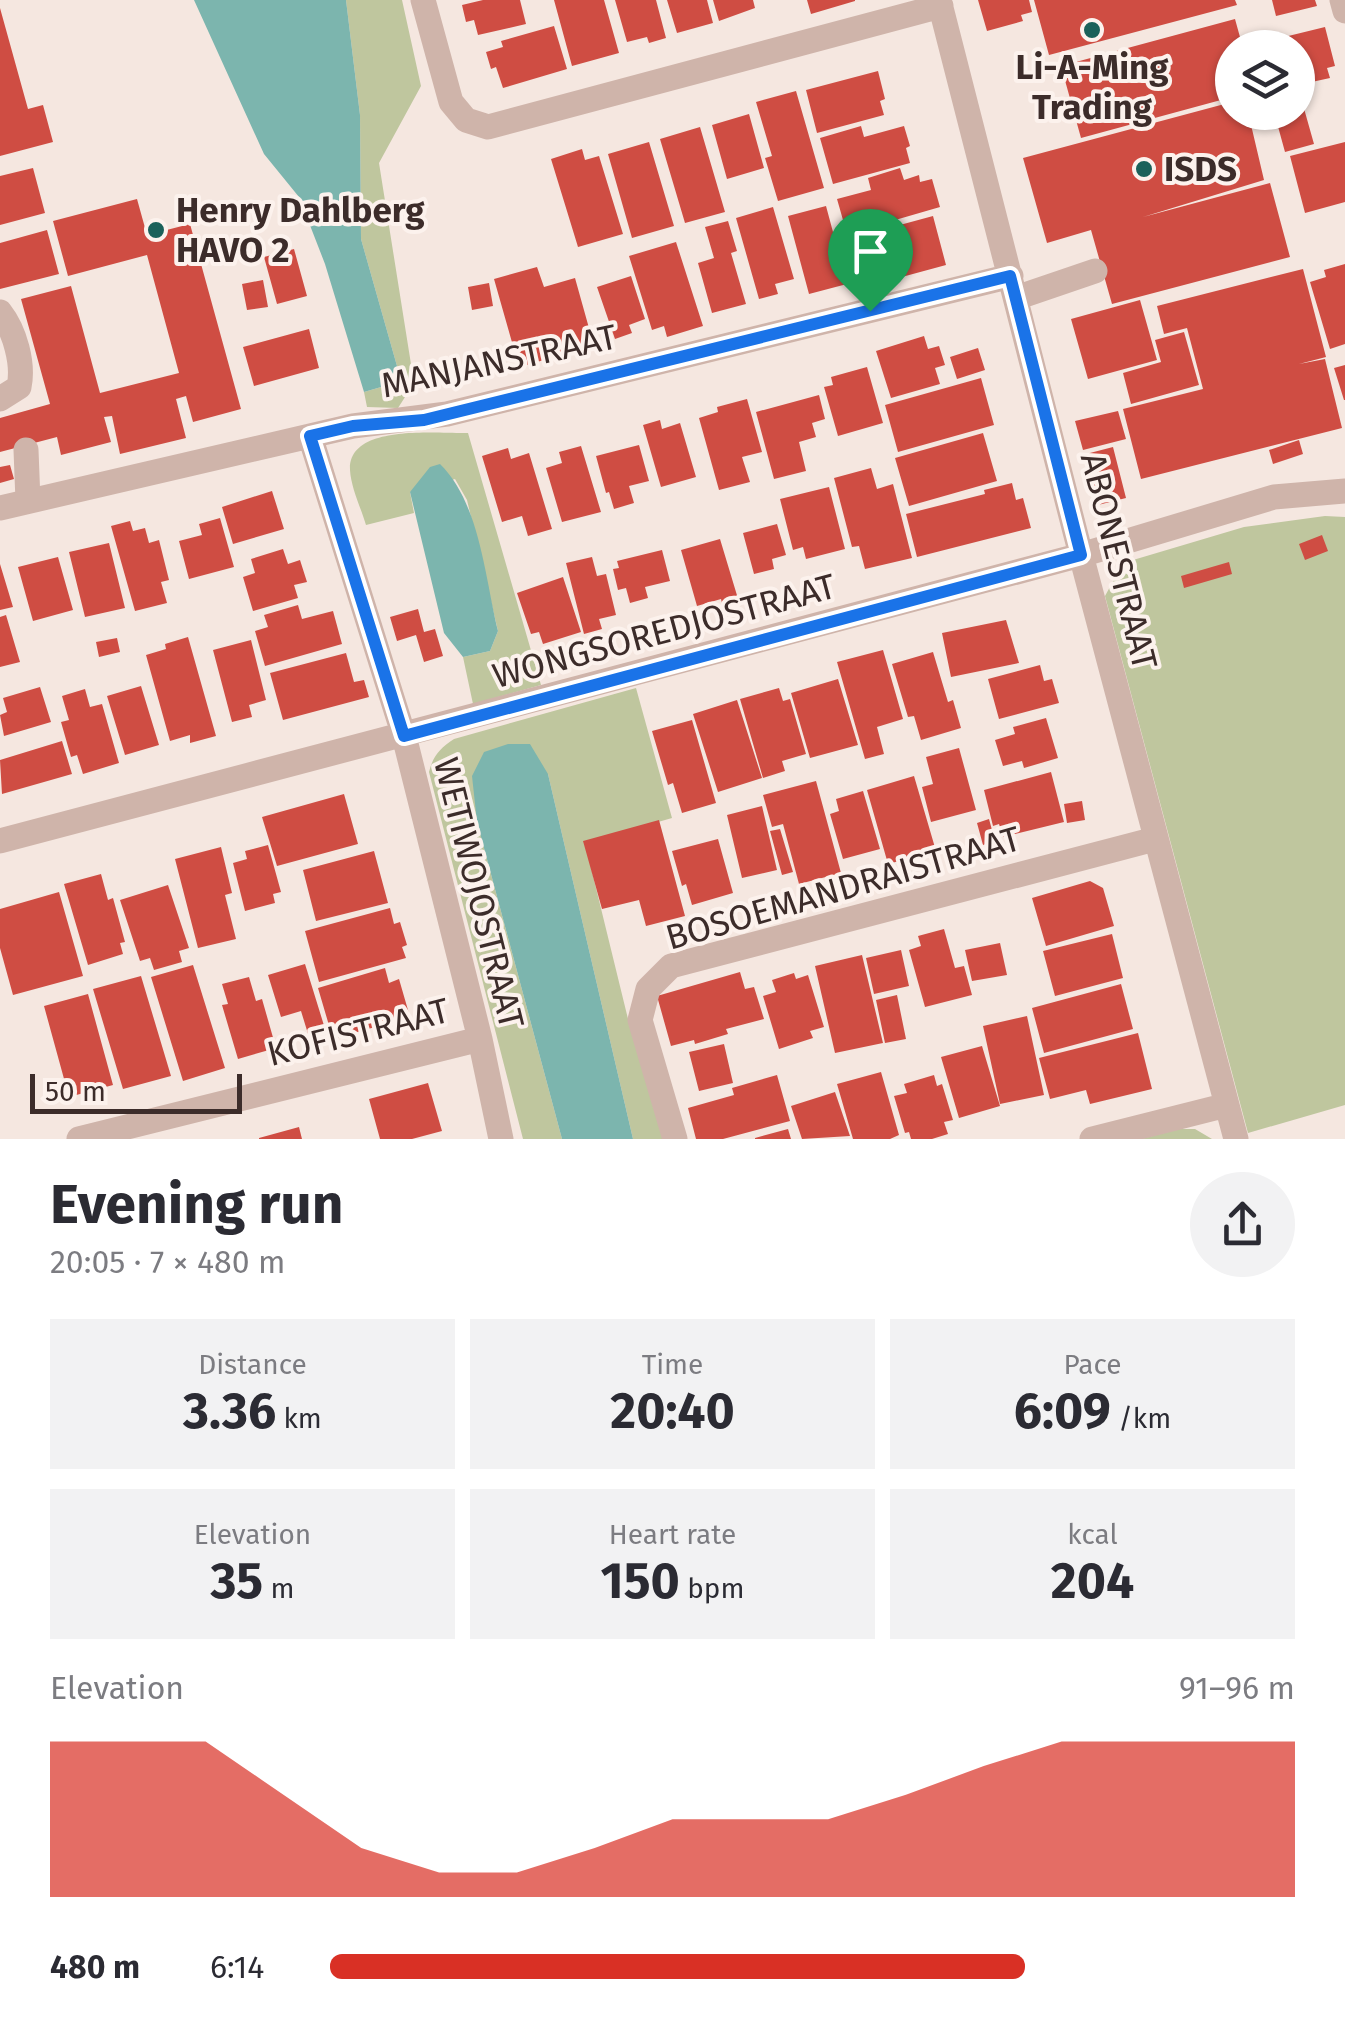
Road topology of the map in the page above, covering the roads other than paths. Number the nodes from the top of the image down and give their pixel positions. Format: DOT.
graph roads {
  1 [pos="424,0"];
  2 [pos="1342,0"];
  3 [pos="940,3"];
  4 [pos="1345,11"];
  5 [pos="1094,271"];
  6 [pos="1013,287"];
  7 [pos="0,312"];
  8 [pos="0,399"];
  9 [pos="310,436"];
  10 [pos="26,450"];
  11 [pos="1345,490"];
  12 [pos="28,502"];
  13 [pos="0,508"];
  14 [pos="1081,555"];
  15 [pos="404,736"];
  16 [pos="1155,839"];
  17 [pos="0,841"];
  18 [pos="480,1038"];
  19 [pos="1228,1105"];
  20 [pos="79,1139"];
  21 [pos="501,1139"];
  22 [pos="675,1139"];
  23 [pos="1092,1139"];
  24 [pos="1236,1139"];
  1 -- 3 [label="street"];
  2 -- 4 [label="street"];
  3 -- 6 [label="street, ABONESTRAAT"];
  5 -- 6 [label="street, MANJANSTRAAT"];
  6 -- 9 [label="street, MANJANSTRAAT"];
  6 -- 14 [label="street, ABONESTRAAT"];
  7 -- 8 [label="street"];
  9 -- 12 [label="street, MANJANSTRAAT"];
  9 -- 15 [label="street, WETIWOJOSTRAAT"];
  10 -- 12 [label="street"];
  11 -- 14 [label="street, WONGSOREDJOSTRAAT"];
  12 -- 13 [label="street, MANJANSTRAAT"];
  14 -- 15 [label="street, WONGSOREDJOSTRAAT"];
  14 -- 16 [label="street, ABONESTRAAT"];
  15 -- 17 [label="street, WONGSOREDJOSTRAAT"];
  15 -- 18 [label="street, WETIWOJOSTRAAT"];
  16 -- 19 [label="street, ABONESTRAAT"];
  16 -- 22 [label="street, BOSOEMANDRAISTRAAT"];
  18 -- 20 [label="street, KOFISTRAAT"];
  18 -- 21 [label="street, WETIWOJOSTRAAT"];
  19 -- 23 [label="street"];
  19 -- 24 [label="street, ABONESTRAAT"];
}
